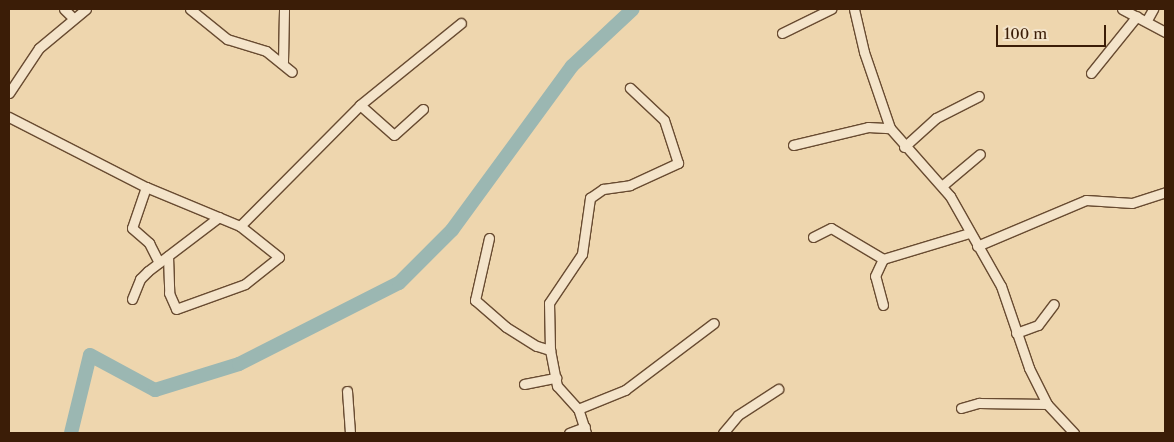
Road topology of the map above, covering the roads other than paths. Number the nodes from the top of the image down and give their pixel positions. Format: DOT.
graph roads {
  1 [pos="64,9"];
  2 [pos="86,9"];
  3 [pos="190,9"];
  4 [pos="284,9"];
  5 [pos="831,9"];
  6 [pos="854,9"];
  7 [pos="1122,9"];
  8 [pos="1153,9"];
  9 [pos="1137,16"];
  10 [pos="73,18"];
  11 [pos="1146,20"];
  12 [pos="461,23"];
  13 [pos="1165,32"];
  14 [pos="782,33"];
  15 [pos="283,62"];
  16 [pos="292,72"];
  17 [pos="1091,73"];
  18 [pos="630,88"];
  19 [pos="9,93"];
  20 [pos="978,96"];
  21 [pos="360,105"];
  22 [pos="423,109"];
  23 [pos="9,117"];
  24 [pos="890,128"];
  25 [pos="793,145"];
  26 [pos="904,147"];
  27 [pos="980,154"];
  28 [pos="942,185"];
  29 [pos="146,188"];
  30 [pos="1165,192"];
  31 [pos="220,217"];
  32 [pos="240,226"];
  33 [pos="969,233"];
  34 [pos="813,237"];
  35 [pos="489,238"];
  36 [pos="977,246"];
  37 [pos="168,256"];
  38 [pos="883,259"];
  39 [pos="159,263"];
  40 [pos="132,299"];
  41 [pos="1054,304"];
  42 [pos="882,305"];
  43 [pos="714,323"];
  44 [pos="1016,333"];
  45 [pos="550,350"];
  46 [pos="556,378"];
  47 [pos="524,384"];
  48 [pos="778,389"];
  49 [pos="347,391"];
  50 [pos="1047,404"];
  51 [pos="961,408"];
  52 [pos="578,409"];
  53 [pos="586,430"];
  54 [pos="350,433"];
  55 [pos="569,433"];
  56 [pos="723,433"];
  57 [pos="1074,433"];
  1 -- 10 [label="street"];
  2 -- 10 [label="street"];
  3 -- 15 [label="street"];
  4 -- 15 [label="street"];
  5 -- 14 [label="street"];
  6 -- 24 [label="street"];
  7 -- 9 [label="street"];
  8 -- 11 [label="street"];
  9 -- 11 [label="street"];
  9 -- 17 [label="street"];
  10 -- 19 [label="street"];
  11 -- 13 [label="street"];
  12 -- 21 [label="street"];
  15 -- 16 [label="street"];
  18 -- 45 [label="street"];
  20 -- 26 [label="street"];
  21 -- 22 [label="street"];
  21 -- 32 [label="street"];
  23 -- 29 [label="street"];
  24 -- 25 [label="street"];
  24 -- 26 [label="street"];
  26 -- 28 [label="street"];
  27 -- 28 [label="street"];
  28 -- 33 [label="street"];
  29 -- 31 [label="street"];
  29 -- 39 [label="street"];
  30 -- 36 [label="street"];
  31 -- 32 [label="street"];
  31 -- 37 [label="street"];
  32 -- 37 [label="street"];
  33 -- 36 [label="street"];
  33 -- 38 [label="street"];
  34 -- 38 [label="street"];
  35 -- 45 [label="street"];
  36 -- 44 [label="street"];
  37 -- 39 [label="street"];
  38 -- 42 [label="street"];
  39 -- 40 [label="street"];
  41 -- 44 [label="street"];
  43 -- 52 [label="street"];
  44 -- 50 [label="street"];
  45 -- 46 [label="street"];
  46 -- 47 [label="street"];
  46 -- 52 [label="street"];
  48 -- 56 [label="street"];
  49 -- 54 [label="street"];
  50 -- 51 [label="street"];
  50 -- 57 [label="street"];
  52 -- 53 [label="street"];
  53 -- 55 [label="street"];
}
